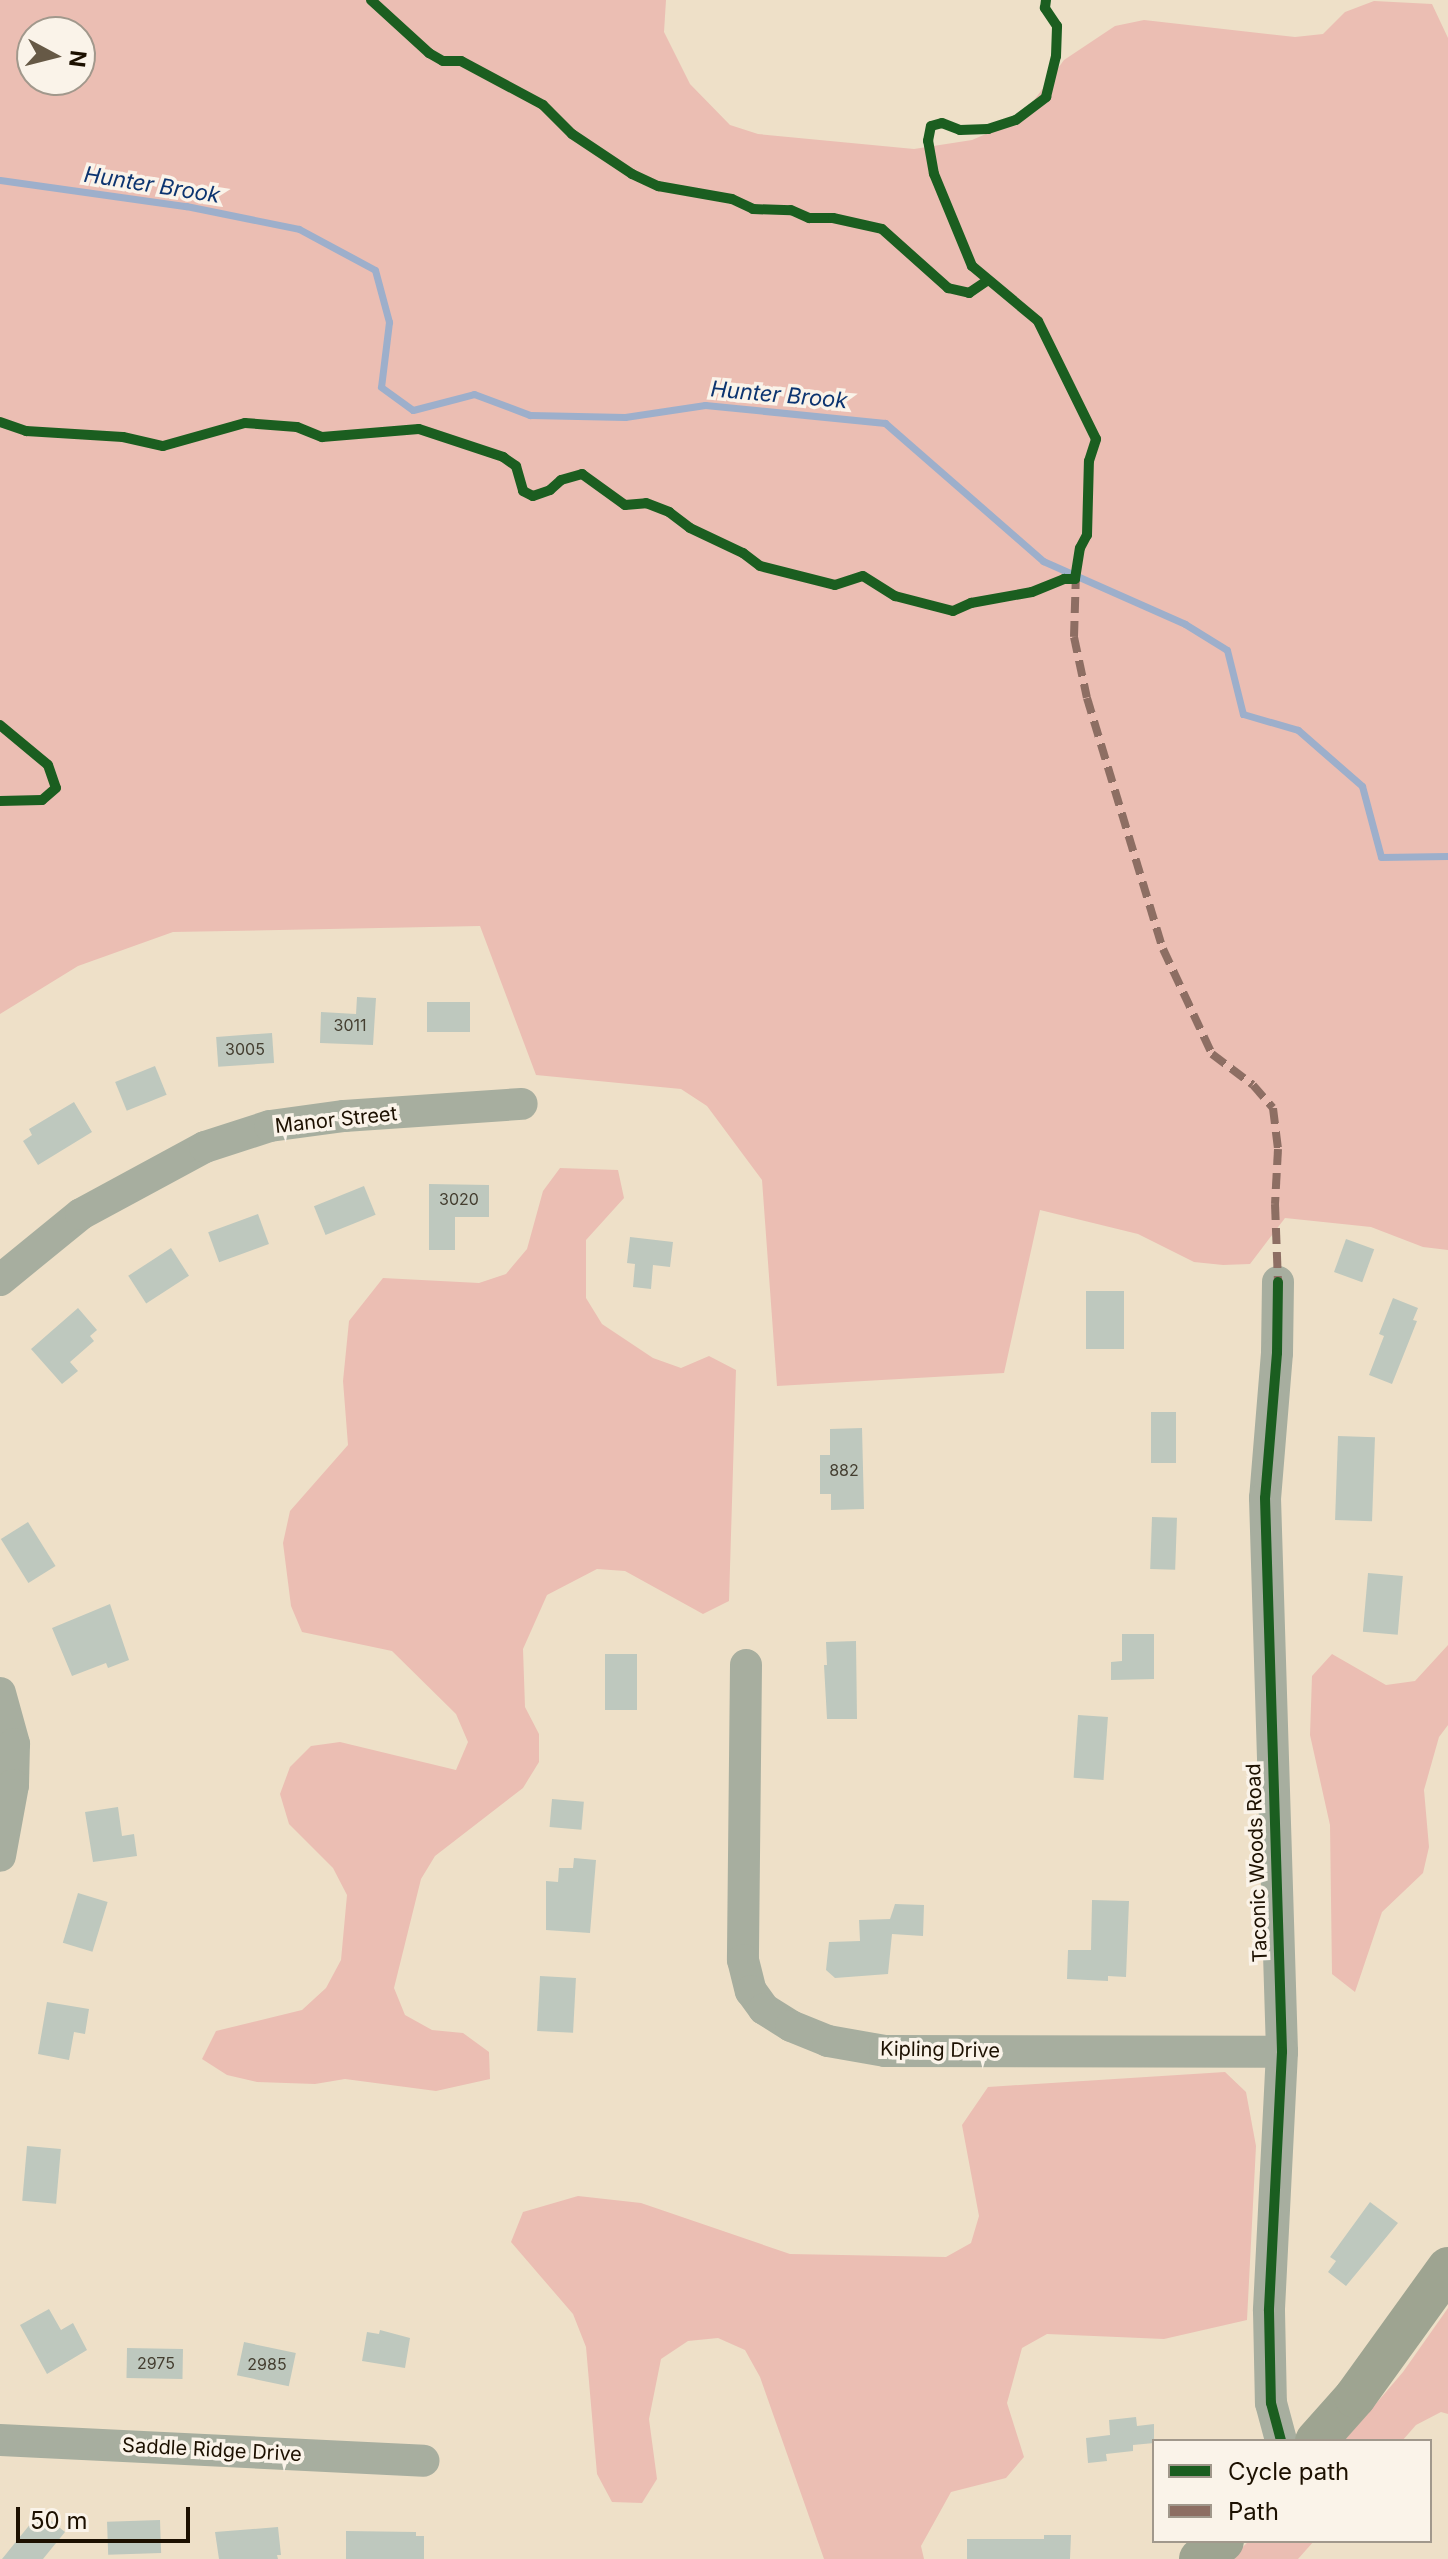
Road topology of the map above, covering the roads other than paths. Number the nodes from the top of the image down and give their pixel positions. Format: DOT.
graph roads {
  1 [pos="522,1104"];
  2 [pos="0,1280"];
  3 [pos="1278,1282"];
  4 [pos="746,1665"];
  5 [pos="0,1693"];
  6 [pos="0,1856"];
  7 [pos="1282,2052"];
  8 [pos="1448,2268"];
  9 [pos="1280,2439"];
  10 [pos="1318,2439"];
  11 [pos="0,2440"];
  12 [pos="423,2461"];
  13 [pos="1220,2543"];
  14 [pos="1200,2559"];
  1 -- 2 [label="street, Manor Street"];
  3 -- 7 [label="street, Taconic Woods Road"];
  4 -- 7 [label="street, Kipling Drive"];
  5 -- 6 [label="street"];
  7 -- 9 [label="street, Taconic Woods Road"];
  8 -- 10 [label="main road"];
  11 -- 12 [label="street, Saddle Ridge Drive"];
  13 -- 14 [label="main road"];
}
